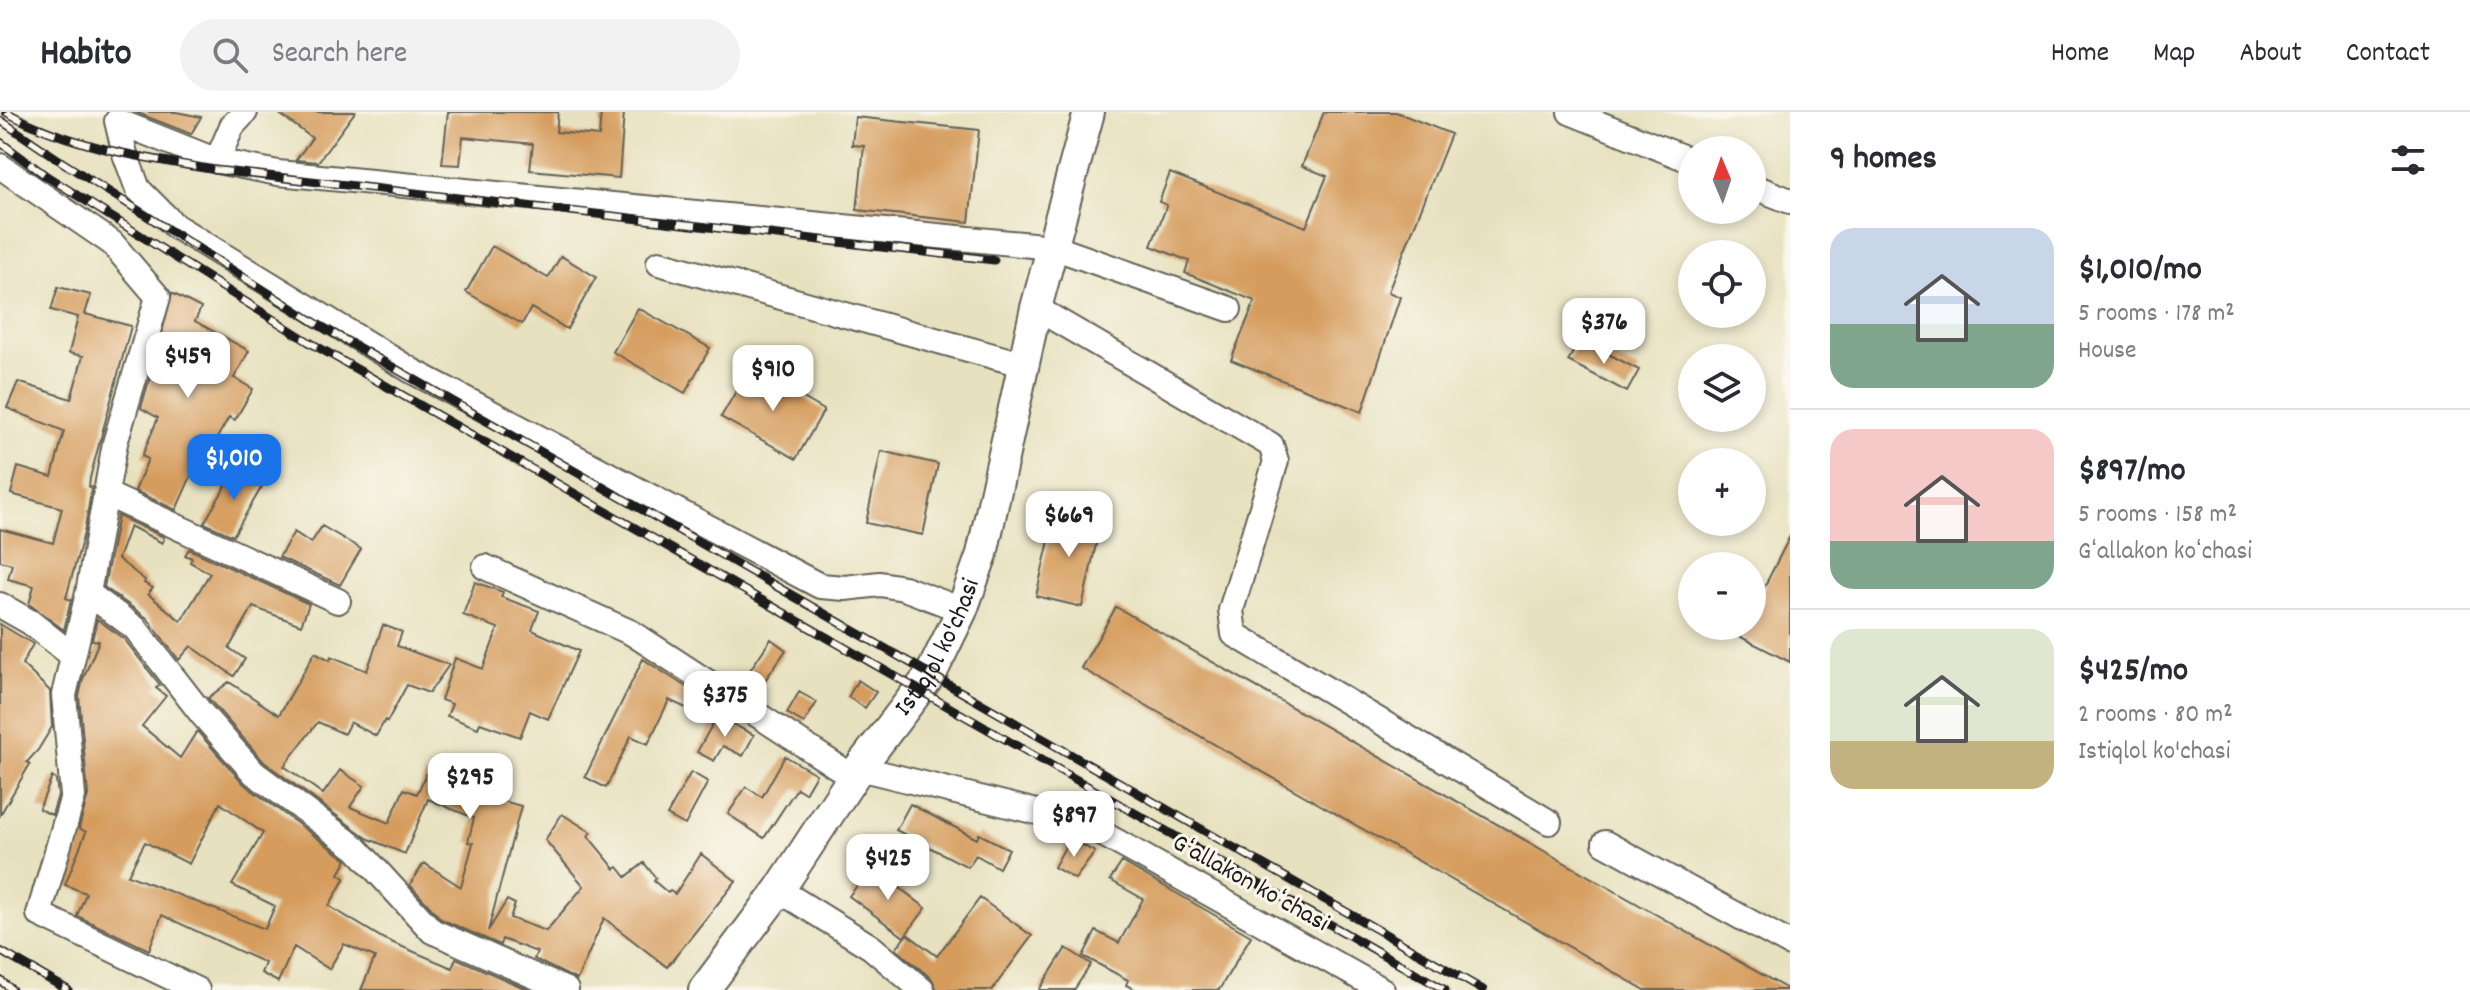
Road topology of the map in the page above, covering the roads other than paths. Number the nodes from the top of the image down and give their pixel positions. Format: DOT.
graph roads {
  1 [pos="245,112"];
  2 [pos="1089,112"];
  3 [pos="1570,112"];
  4 [pos="114,115"];
  5 [pos="1678,155"];
  6 [pos="217,161"];
  7 [pos="0,166"];
  8 [pos="1766,192"];
  9 [pos="1790,201"];
  10 [pos="1053,247"];
  11 [pos="659,263"];
  12 [pos="1036,308"];
  13 [pos="1229,309"];
  14 [pos="1025,365"];
  15 [pos="106,494"];
  16 [pos="485,567"];
  17 [pos="88,593"];
  18 [pos="338,601"];
  19 [pos="0,605"];
  20 [pos="962,610"];
  21 [pos="73,656"];
  22 [pos="856,772"];
  23 [pos="1549,822"];
  24 [pos="1605,843"];
  25 [pos="779,890"];
  26 [pos="1790,944"];
  27 [pos="197,990"];
  28 [pos="566,990"];
  29 [pos="704,990"];
  30 [pos="922,990"];
  31 [pos="1382,990"];
  1 -- 6 [label="street"];
  2 -- 10 [label="main road, Istiqlol ko'chasi"];
  3 -- 5 [label="street"];
  4 -- 6 [label="street"];
  4 -- 20 [label="street"];
  6 -- 10 [label="street"];
  7 -- 15 [label="street"];
  8 -- 9 [label="street"];
  10 -- 12 [label="main road, Istiqlol ko'chasi"];
  10 -- 13 [label="street"];
  11 -- 14 [label="street"];
  12 -- 14 [label="main road, Istiqlol ko'chasi"];
  12 -- 23 [label="street"];
  14 -- 20 [label="main road, Istiqlol ko'chasi"];
  15 -- 17 [label="street"];
  15 -- 18 [label="street"];
  16 -- 22 [label="street, Gʻallakon koʻchasi"];
  17 -- 21 [label="street"];
  17 -- 28 [label="street"];
  19 -- 21 [label="street"];
  20 -- 22 [label="main road, Istiqlol ko'chasi"];
  21 -- 27 [label="street"];
  22 -- 25 [label="main road, Istiqlol ko'chasi"];
  22 -- 31 [label="street, Gʻallakon koʻchasi"];
  24 -- 26 [label="street"];
  25 -- 29 [label="main road, Istiqlol ko'chasi"];
  25 -- 30 [label="street"];
}
